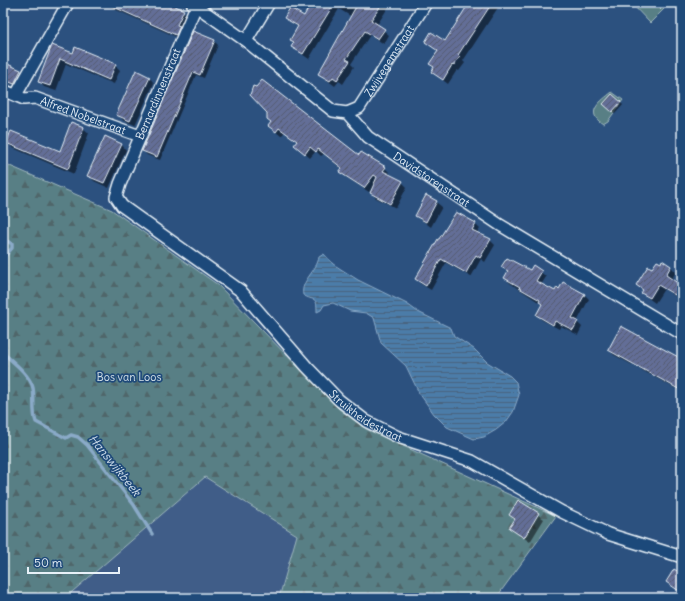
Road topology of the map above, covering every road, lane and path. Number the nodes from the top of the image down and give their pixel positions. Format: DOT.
graph roads {
  1 [pos="68,3"];
  2 [pos="269,3"];
  3 [pos="426,3"];
  4 [pos="194,4"];
  5 [pos="246,41"];
  6 [pos="3,90"];
  7 [pos="16,95"];
  8 [pos="347,113"];
  9 [pos="140,136"];
  10 [pos="120,184"];
  11 [pos="682,334"];
  12 [pos="682,557"];
  1 -- 7 [label="street"];
  2 -- 5 [label="street"];
  3 -- 8 [label="street, Zwijvegemstraat"];
  4 -- 5 [label="street"];
  4 -- 9 [label="street, Bernardinnenstraat"];
  5 -- 8 [label="street"];
  6 -- 7 [label="street, Alfred Nobelstraat"];
  7 -- 9 [label="street, Alfred Nobelstraat"];
  8 -- 11 [label="street, Davidstorenstraat"];
  9 -- 10 [label="street, Bernardinnenstraat"];
  10 -- 12 [label="street, Struikheidestraat"];
}
